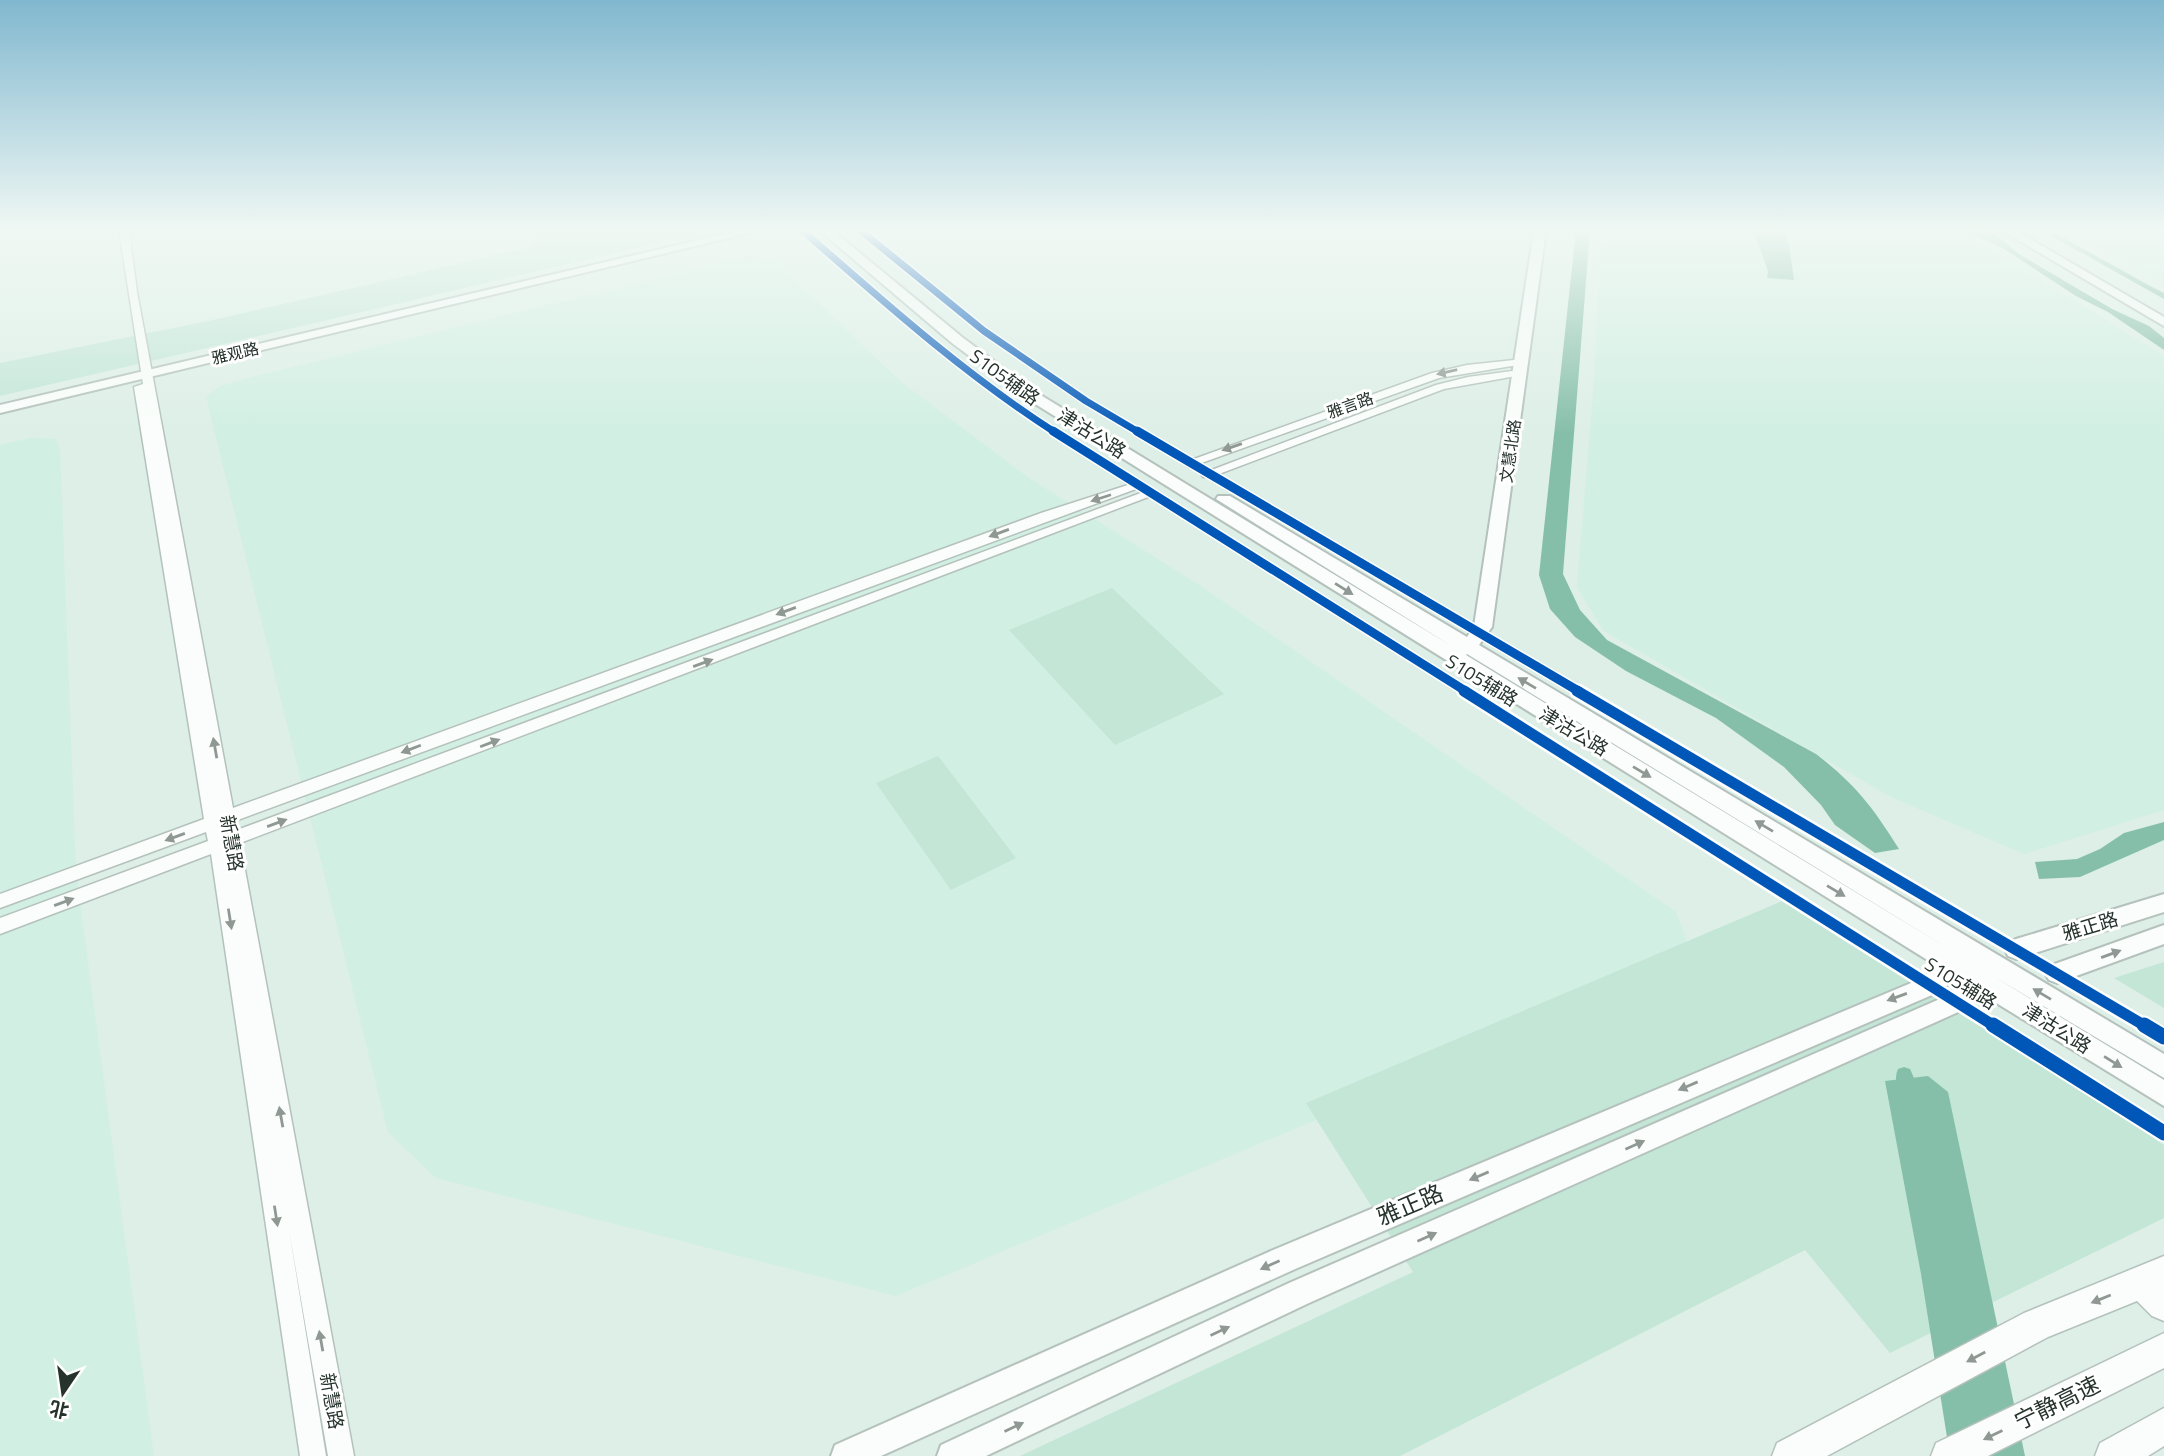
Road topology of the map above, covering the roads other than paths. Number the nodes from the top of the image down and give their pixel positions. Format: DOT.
graph roads {
  1 [pos="127,298"];
  2 [pos="136,298"];
  3 [pos="459,298"];
  4 [pos="463,298"];
  5 [pos="907,298"];
  6 [pos="924,298"];
  7 [pos="1523,298"];
  8 [pos="1531,298"];
  9 [pos="2123,298"];
  10 [pos="2133,298"];
  11 [pos="2164,316"];
  12 [pos="2164,322"];
  13 [pos="1513,369"];
  14 [pos="148,371"];
  15 [pos="0,407"];
  16 [pos="1189,463"];
  17 [pos="1207,474"];
  18 [pos="1138,486"];
  19 [pos="1150,494"];
  20 [pos="1064,510"];
  21 [pos="1080,522"];
  22 [pos="835,593"];
  23 [pos="847,610"];
  24 [pos="1454,648"];
  25 [pos="557,695"];
  26 [pos="564,715"];
  27 [pos="326,781"];
  28 [pos="330,803"];
  29 [pos="221,821"];
  30 [pos="225,842"];
  31 [pos="0,901"];
  32 [pos="2164,903"];
  33 [pos="0,926"];
  34 [pos="2164,934"];
  35 [pos="2016,949"];
  36 [pos="1973,965"];
  37 [pos="2057,973"];
  38 [pos="2164,1067"];
  39 [pos="2164,1094"];
  40 [pos="2157,1286"];
  41 [pos="2164,1350"];
  42 [pos="2164,1426"];
  43 [pos="1844,1427"];
  44 [pos="313,1456"];
  45 [pos="341,1456"];
  46 [pos="846,1456"];
  47 [pos="952,1456"];
  48 [pos="1790,1456"];
  49 [pos="1949,1456"];
  50 [pos="2113,1456"];
  1 -- 14 [label="street, 新慧路"];
  2 -- 14 [label="street, 新慧路"];
  3 -- 14 [label="main road, 雅观路"];
  4 -- 14 [label="main road, 雅观路"];
  5 -- 24 [label="main road, 津沽公路, one-way"];
  6 -- 24 [label="main road, 津沽公路"];
  7 -- 13 [label="main road, 文慧北路"];
  8 -- 24 [label="main road, 文慧北路"];
  9 -- 12 [label="main road"];
  10 -- 11 [label="main road"];
  13 -- 16 [label="street, 雅言路, one-way"];
  13 -- 17 [label="street, 雅言路"];
  13 -- 24 [label="main road, 文慧北路"];
  14 -- 15 [label="main road, 雅观路"];
  14 -- 29 [label="street, 新慧路"];
  18 -- 20 [label="street, one-way"];
  19 -- 21 [label="street"];
  20 -- 21 [label="street"];
  20 -- 22 [label="street, one-way"];
  21 -- 23 [label="street"];
  22 -- 23 [label="street"];
  22 -- 25 [label="street, one-way"];
  26 -- 23 [label="street, one-way"];
  24 -- 36 [label="main road, 津沽公路"];
  25 -- 26 [label="street"];
  25 -- 27 [label="street, one-way"];
  28 -- 26 [label="street, one-way"];
  27 -- 28 [label="street"];
  27 -- 29 [label="street"];
  30 -- 28 [label="street, one-way"];
  29 -- 30 [label="street, 新慧路"];
  29 -- 31 [label="street, one-way"];
  33 -- 30 [label="street, one-way"];
  30 -- 44 [label="street, 新慧路, one-way"];
  45 -- 30 [label="street, 新慧路, one-way"];
  32 -- 35 [label="main road, 雅正路"];
  37 -- 34 [label="main road, 雅正路, one-way"];
  38 -- 36 [label="main road, 津沽公路, one-way"];
  36 -- 39 [label="main road, 津沽公路, one-way"];
  36 -- 46 [label="main road, 雅正路, one-way"];
  47 -- 36 [label="main road, 雅正路, one-way"];
  40 -- 43 [label="highway, one-way"];
  41 -- 49 [label="highway, 宁静高速, one-way"];
  42 -- 50 [label="highway"];
  43 -- 48 [label="highway"];
}
